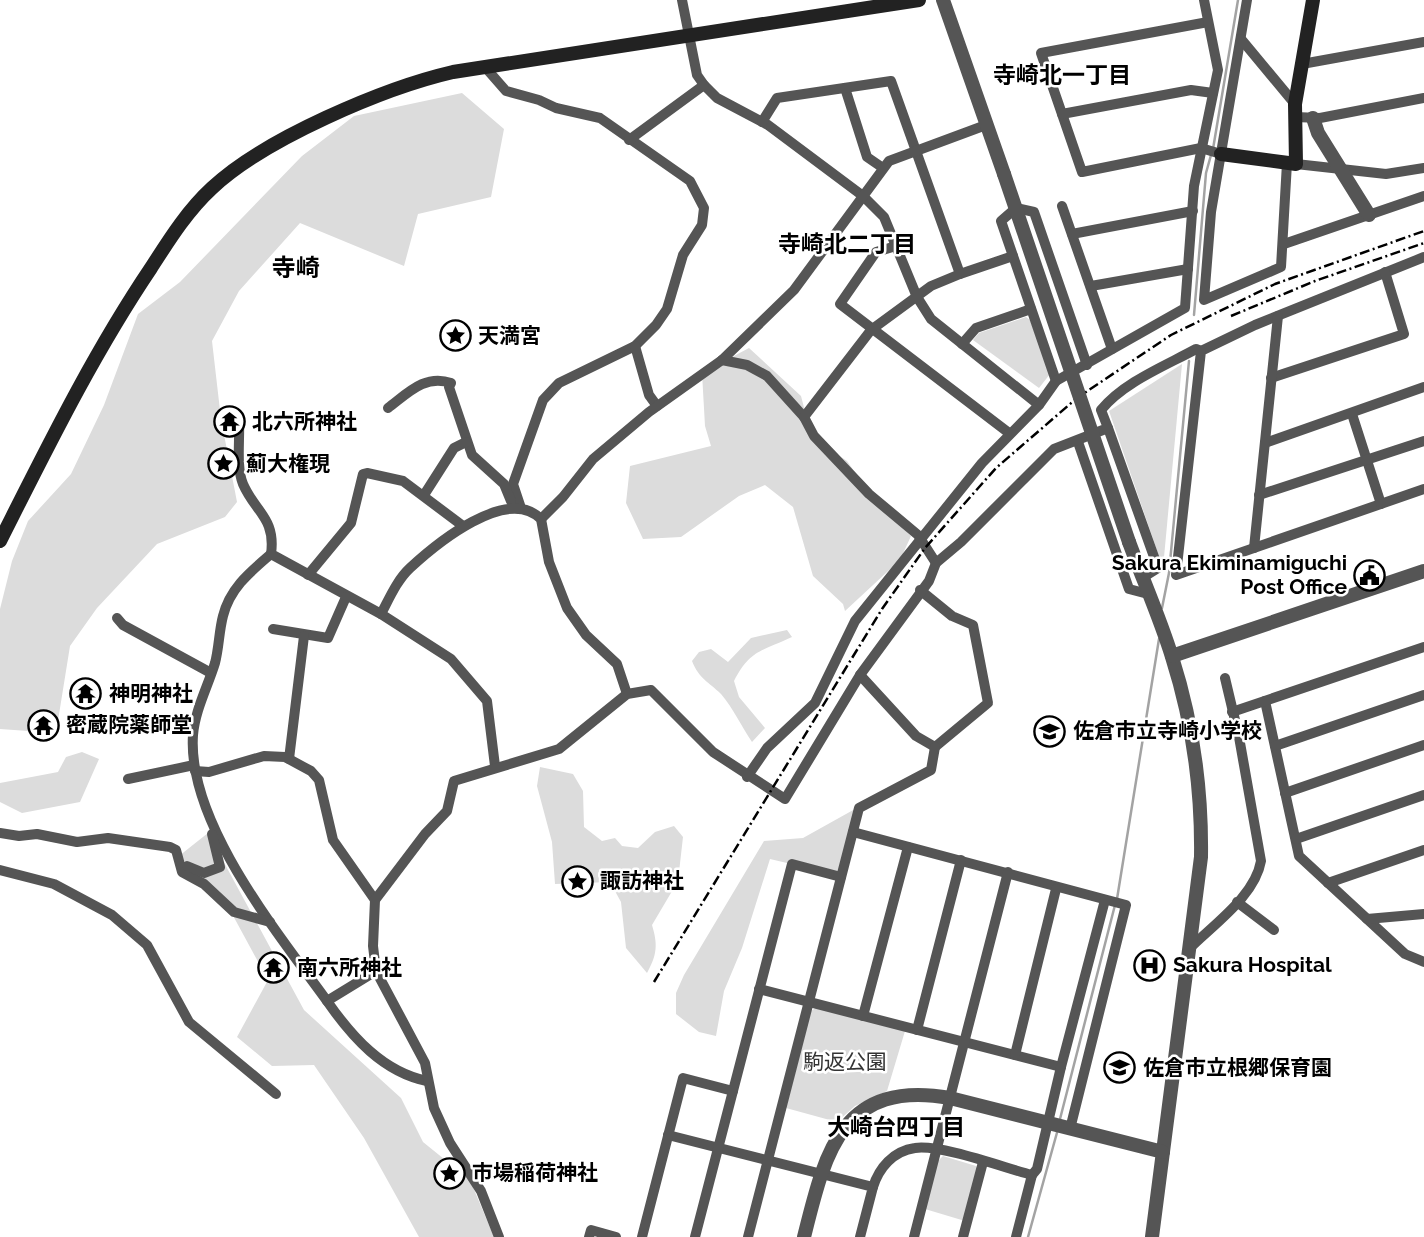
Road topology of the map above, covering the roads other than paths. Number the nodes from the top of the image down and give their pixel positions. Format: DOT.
graph roads {
  1 [pos="682,0"];
  2 [pos="919,0"];
  3 [pos="943,0"];
  4 [pos="1204,0"];
  5 [pos="1247,0"];
  6 [pos="1313,0"];
  7 [pos="1208,22"];
  8 [pos="688,36"];
  9 [pos="1241,39"];
  10 [pos="1424,41"];
  11 [pos="1302,64"];
  12 [pos="485,67"];
  13 [pos="704,86"];
  14 [pos="845,88"];
  15 [pos="1213,93"];
  16 [pos="1424,98"];
  17 [pos="1295,111"];
  18 [pos="1062,114"];
  19 [pos="1313,118"];
  20 [pos="762,122"];
  21 [pos="986,125"];
  22 [pos="629,140"];
  23 [pos="1201,148"];
  24 [pos="917,150"];
  25 [pos="1221,154"];
  26 [pos="1291,164"];
  27 [pos="883,168"];
  28 [pos="1424,168"];
  29 [pos="1339,169"];
  30 [pos="863,196"];
  31 [pos="1424,196"];
  32 [pos="1062,206"];
  33 [pos="1016,208"];
  34 [pos="1193,211"];
  35 [pos="1369,215"];
  36 [pos="1072,234"];
  37 [pos="1284,244"];
  38 [pos="896,246"];
  39 [pos="1013,256"];
  40 [pos="1424,257"];
  41 [pos="1188,269"];
  42 [pos="1385,272"];
  43 [pos="960,274"];
  44 [pos="1091,286"];
  45 [pos="917,297"];
  46 [pos="1031,309"];
  47 [pos="1278,316"];
  48 [pos="871,330"];
  49 [pos="962,344"];
  50 [pos="635,346"];
  51 [pos="1112,349"];
  52 [pos="1201,351"];
  53 [pos="722,360"];
  54 [pos="1087,365"];
  55 [pos="1271,378"];
  56 [pos="1056,381"];
  57 [pos="1424,387"];
  58 [pos="1039,405"];
  59 [pos="657,406"];
  60 [pos="388,408"];
  61 [pos="1352,414"];
  62 [pos="804,417"];
  63 [pos="239,422"];
  64 [pos="1108,428"];
  65 [pos="1009,433"];
  66 [pos="1424,441"];
  67 [pos="466,442"];
  68 [pos="1078,442"];
  69 [pos="1265,443"];
  70 [pos="1367,460"];
  71 [pos="1424,489"];
  72 [pos="424,495"];
  73 [pos="1259,495"];
  74 [pos="1381,504"];
  75 [pos="517,509"];
  76 [pos="541,519"];
  77 [pos="463,526"];
  78 [pos="920,540"];
  79 [pos="0,541"];
  80 [pos="1254,548"];
  81 [pos="271,554"];
  82 [pos="936,563"];
  83 [pos="1424,571"];
  84 [pos="308,575"];
  85 [pos="1142,578"];
  86 [pos="920,590"];
  87 [pos="1148,594"];
  88 [pos="346,597"];
  89 [pos="381,614"];
  90 [pos="117,618"];
  91 [pos="273,629"];
  92 [pos="304,636"];
  93 [pos="1424,647"];
  94 [pos="1172,656"];
  95 [pos="211,673"];
  96 [pos="860,675"];
  97 [pos="1225,678"];
  98 [pos="627,694"];
  99 [pos="1424,695"];
  100 [pos="1265,701"];
  101 [pos="1233,712"];
  102 [pos="1424,745"];
  103 [pos="1275,746"];
  104 [pos="935,747"];
  105 [pos="289,759"];
  106 [pos="495,766"];
  107 [pos="194,768"];
  108 [pos="747,777"];
  109 [pos="128,779"];
  110 [pos="1285,793"];
  111 [pos="1424,795"];
  112 [pos="207,811"];
  113 [pos="853,832"];
  114 [pos="0,833"];
  115 [pos="1296,839"];
  116 [pos="908,847"];
  117 [pos="1424,850"];
  118 [pos="177,852"];
  119 [pos="961,860"];
  120 [pos="0,870"];
  121 [pos="1009,872"];
  122 [pos="841,877"];
  123 [pos="1328,883"];
  124 [pos="1056,889"];
  125 [pos="375,900"];
  126 [pos="1105,900"];
  127 [pos="1237,902"];
  128 [pos="1424,914"];
  129 [pos="1367,919"];
  130 [pos="270,922"];
  131 [pos="1274,930"];
  132 [pos="1189,948"];
  133 [pos="1424,962"];
  134 [pos="376,971"];
  135 [pos="759,989"];
  136 [pos="327,1001"];
  137 [pos="809,1002"];
  138 [pos="863,1016"];
  139 [pos="917,1030"];
  140 [pos="964,1042"];
  141 [pos="1015,1055"];
  142 [pos="1061,1067"];
  143 [pos="427,1081"];
  144 [pos="733,1091"];
  145 [pos="276,1094"];
  146 [pos="950,1098"];
  147 [pos="1049,1123"];
  148 [pos="1070,1129"];
  149 [pos="668,1135"];
  150 [pos="718,1147"];
  151 [pos="936,1150"];
  152 [pos="1163,1152"];
  153 [pos="768,1160"];
  154 [pos="983,1162"];
  155 [pos="820,1174"];
  156 [pos="1032,1175"];
  157 [pos="873,1187"];
  158 [pos="499,1237"];
  159 [pos="589,1237"];
  160 [pos="616,1237"];
  161 [pos="642,1237"];
  162 [pos="695,1237"];
  163 [pos="748,1237"];
  164 [pos="804,1237"];
  165 [pos="860,1237"];
  166 [pos="914,1237"];
  167 [pos="963,1237"];
  168 [pos="1016,1237"];
  169 [pos="1152,1237"];
  1 -- 8 [label="street"];
  2 -- 8 [label="main road"];
  3 -- 21 [label="street"];
  4 -- 7 [label="street"];
  5 -- 9 [label="street"];
  6 -- 11 [label="main road"];
  7 -- 15 [label="street"];
  7 -- 18 [label="street"];
  8 -- 12 [label="main road"];
  8 -- 13 [label="street"];
  9 -- 17 [label="street"];
  9 -- 25 [label="street"];
  10 -- 11 [label="street"];
  11 -- 17 [label="main road"];
  12 -- 22 [label="street"];
  12 -- 79 [label="main road"];
  13 -- 20 [label="street"];
  13 -- 22 [label="street"];
  14 -- 20 [label="street"];
  14 -- 24 [label="street"];
  14 -- 27 [label="street"];
  15 -- 18 [label="street"];
  15 -- 23 [label="street"];
  16 -- 19 [label="street"];
  17 -- 19 [label="street"];
  17 -- 26 [label="main road"];
  18 -- 23 [label="street"];
  19 -- 29 [label="street"];
  20 -- 30 [label="street"];
  21 -- 24 [label="street"];
  21 -- 33 [label="street, bridge"];
  22 -- 50 [label="street"];
  23 -- 25 [label="street"];
  23 -- 34 [label="street"];
  24 -- 27 [label="street"];
  24 -- 43 [label="street"];
  25 -- 26 [label="main road"];
  25 -- 37 [label="street"];
  26 -- 29 [label="street"];
  26 -- 37 [label="street"];
  27 -- 30 [label="street"];
  28 -- 29 [label="street"];
  29 -- 35 [label="street"];
  30 -- 38 [label="street"];
  30 -- 53 [label="street"];
  31 -- 35 [label="street"];
  32 -- 36 [label="street"];
  33 -- 39 [label="street"];
  33 -- 54 [label="street"];
  33 -- 85 [label="street, bridge"];
  34 -- 36 [label="street"];
  34 -- 41 [label="street"];
  35 -- 37 [label="street"];
  36 -- 44 [label="street"];
  38 -- 45 [label="street"];
  38 -- 48 [label="street"];
  39 -- 43 [label="street"];
  39 -- 46 [label="street"];
  40 -- 42 [label="street"];
  41 -- 44 [label="street"];
  41 -- 51 [label="street"];
  42 -- 47 [label="street"];
  42 -- 55 [label="street"];
  43 -- 45 [label="street"];
  44 -- 51 [label="street"];
  45 -- 48 [label="street"];
  45 -- 49 [label="street"];
  46 -- 49 [label="street"];
  46 -- 56 [label="street"];
  47 -- 52 [label="street"];
  47 -- 55 [label="street"];
  48 -- 62 [label="street"];
  48 -- 65 [label="street"];
  49 -- 58 [label="street"];
  50 -- 59 [label="street"];
  50 -- 75 [label="street"];
  51 -- 54 [label="street"];
  52 -- 64 [label="street"];
  52 -- 80 [label="street"];
  53 -- 59 [label="street"];
  53 -- 62 [label="street"];
  54 -- 56 [label="street"];
  55 -- 69 [label="street"];
  56 -- 58 [label="street"];
  57 -- 61 [label="street"];
  58 -- 65 [label="street"];
  59 -- 76 [label="street"];
  60 -- 67 [label="street"];
  61 -- 69 [label="street"];
  61 -- 70 [label="street"];
  62 -- 78 [label="street"];
  63 -- 81 [label="street"];
  64 -- 68 [label="street"];
  64 -- 85 [label="street"];
  65 -- 78 [label="street"];
  66 -- 70 [label="street"];
  67 -- 72 [label="street"];
  67 -- 75 [label="street"];
  68 -- 82 [label="street"];
  68 -- 87 [label="street"];
  69 -- 73 [label="street"];
  70 -- 73 [label="street"];
  70 -- 74 [label="street"];
  71 -- 74 [label="street"];
  72 -- 77 [label="street"];
  72 -- 84 [label="street"];
  73 -- 80 [label="street"];
  74 -- 80 [label="street"];
  75 -- 76 [label="street"];
  75 -- 77 [label="street"];
  76 -- 98 [label="street"];
  77 -- 89 [label="street"];
  78 -- 82 [label="street"];
  78 -- 108 [label="street"];
  81 -- 84 [label="street"];
  81 -- 95 [label="street"];
  82 -- 86 [label="street"];
  83 -- 94 [label="street"];
  84 -- 88 [label="street"];
  85 -- 87 [label="street"];
  86 -- 96 [label="street"];
  86 -- 104 [label="street"];
  87 -- 94 [label="street"];
  88 -- 89 [label="street"];
  88 -- 92 [label="street"];
  89 -- 106 [label="street"];
  90 -- 95 [label="street"];
  91 -- 92 [label="street"];
  92 -- 105 [label="street"];
  93 -- 100 [label="street"];
  94 -- 132 [label="street"];
  95 -- 107 [label="street"];
  96 -- 104 [label="street"];
  96 -- 108 [label="street"];
  97 -- 101 [label="street"];
  98 -- 106 [label="street"];
  98 -- 108 [label="street"];
  99 -- 103 [label="street"];
  100 -- 101 [label="street"];
  100 -- 103 [label="street"];
  101 -- 127 [label="street"];
  102 -- 110 [label="street"];
  103 -- 110 [label="street"];
  104 -- 113 [label="street"];
  105 -- 107 [label="street"];
  105 -- 125 [label="street"];
  106 -- 125 [label="street"];
  107 -- 109 [label="street"];
  107 -- 112 [label="street"];
  110 -- 115 [label="street"];
  111 -- 115 [label="street"];
  112 -- 118 [label="street"];
  112 -- 130 [label="street"];
  113 -- 116 [label="street"];
  113 -- 122 [label="street"];
  114 -- 118 [label="street"];
  115 -- 123 [label="street"];
  116 -- 119 [label="street"];
  116 -- 138 [label="street"];
  117 -- 123 [label="street"];
  118 -- 130 [label="street"];
  119 -- 121 [label="street"];
  119 -- 139 [label="street"];
  120 -- 145 [label="street"];
  121 -- 124 [label="street"];
  121 -- 140 [label="street"];
  122 -- 135 [label="street"];
  122 -- 137 [label="street"];
  123 -- 129 [label="street"];
  124 -- 126 [label="street"];
  124 -- 141 [label="street"];
  125 -- 134 [label="street"];
  126 -- 142 [label="street"];
  126 -- 148 [label="street"];
  127 -- 131 [label="street"];
  127 -- 132 [label="street"];
  128 -- 129 [label="street"];
  129 -- 133 [label="street"];
  130 -- 136 [label="street"];
  132 -- 152 [label="street"];
  134 -- 136 [label="street"];
  134 -- 143 [label="street"];
  135 -- 137 [label="street"];
  135 -- 144 [label="street"];
  136 -- 143 [label="street"];
  137 -- 138 [label="street"];
  137 -- 153 [label="street"];
  138 -- 139 [label="street"];
  139 -- 140 [label="street"];
  140 -- 141 [label="street"];
  140 -- 146 [label="street"];
  141 -- 142 [label="street"];
  142 -- 147 [label="street"];
  143 -- 158 [label="street"];
  144 -- 149 [label="street"];
  144 -- 150 [label="street"];
  146 -- 147 [label="street"];
  146 -- 151 [label="street"];
  146 -- 155 [label="street"];
  147 -- 148 [label="street"];
  147 -- 156 [label="street"];
  148 -- 152 [label="street"];
  149 -- 150 [label="street"];
  149 -- 161 [label="street"];
  150 -- 153 [label="street"];
  150 -- 162 [label="street"];
  151 -- 154 [label="street"];
  151 -- 157 [label="street"];
  151 -- 166 [label="street"];
  152 -- 169 [label="street"];
  153 -- 155 [label="street"];
  153 -- 163 [label="street"];
  154 -- 156 [label="street"];
  154 -- 167 [label="street"];
  155 -- 157 [label="street"];
  155 -- 164 [label="street"];
  156 -- 168 [label="street"];
  157 -- 165 [label="street"];
  159 -- 160 [label="street"];
}
